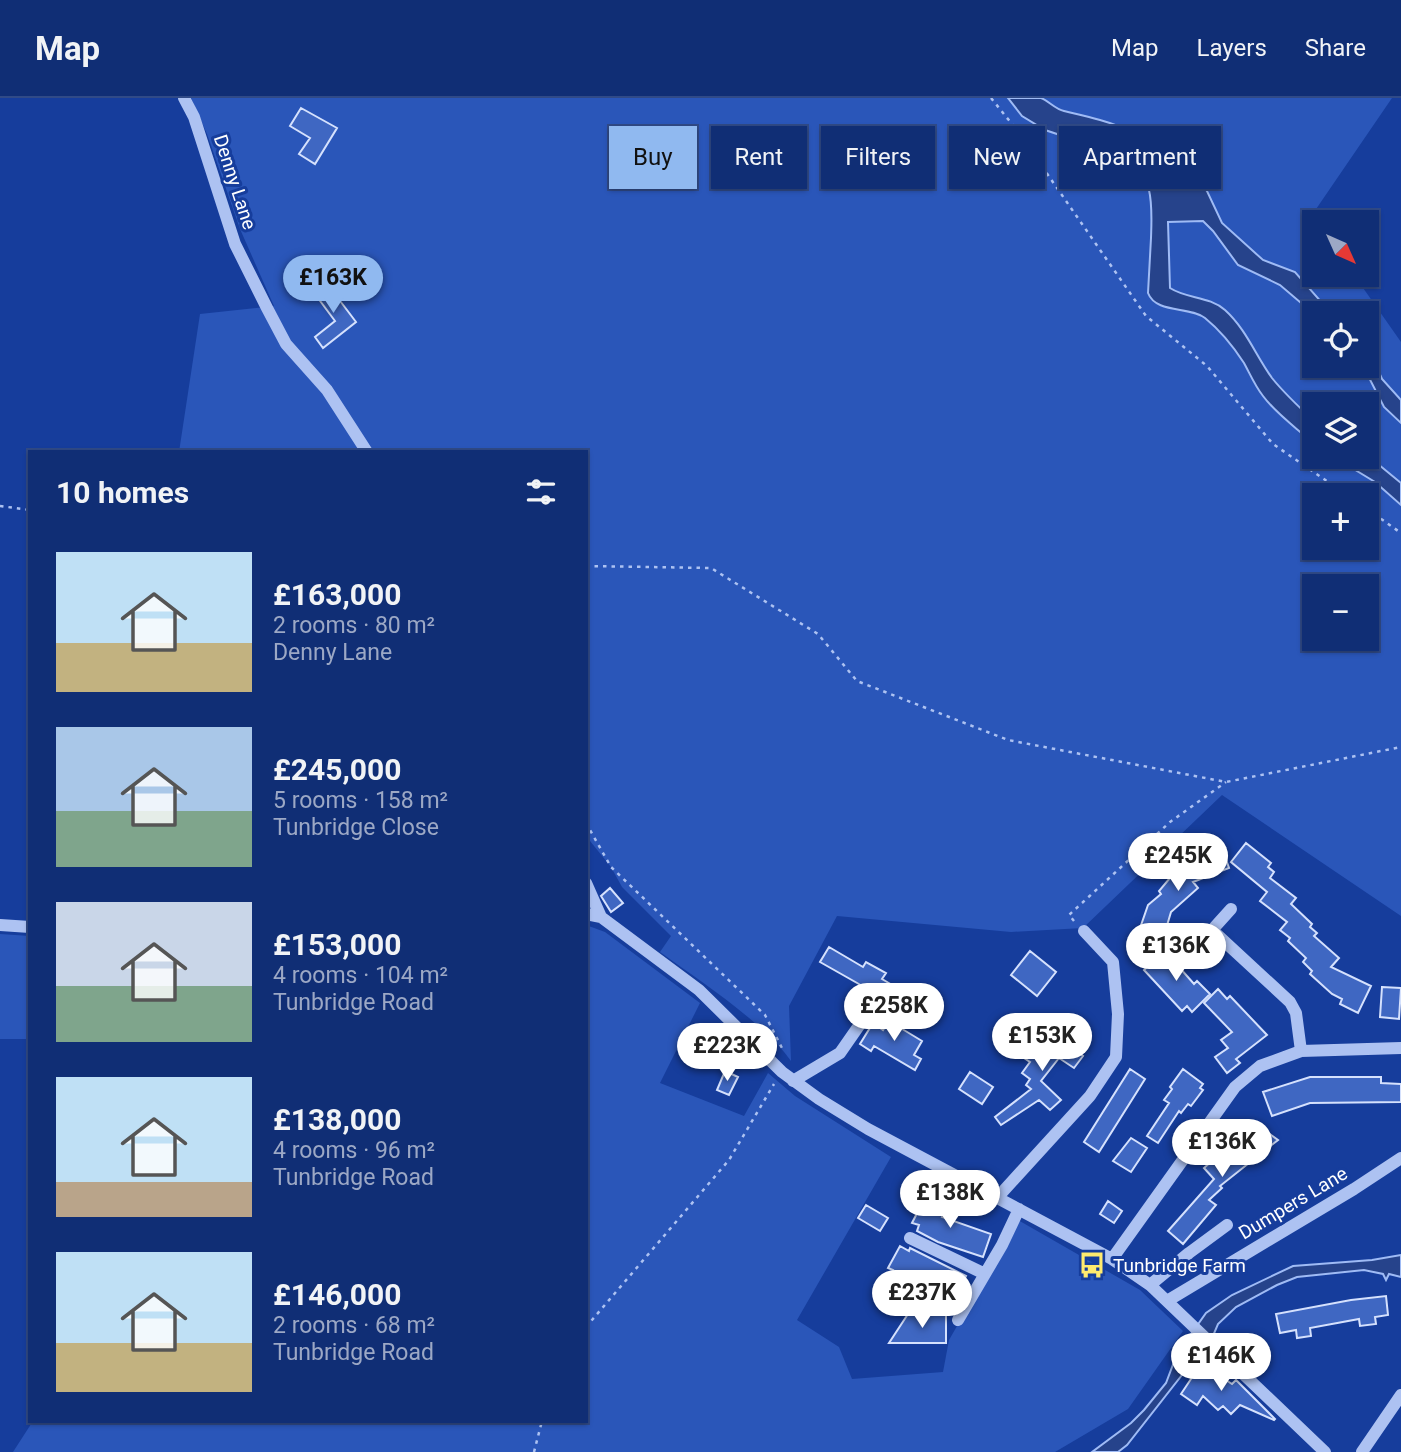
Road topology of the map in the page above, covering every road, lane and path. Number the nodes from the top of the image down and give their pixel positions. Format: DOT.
graph roads {
  1 [pos="184,98"];
  2 [pos="991,98"];
  3 [pos="366,450"];
  4 [pos="1330,483"];
  5 [pos="0,506"];
  6 [pos="28,510"];
  7 [pos="1379,517"];
  8 [pos="1401,533"];
  9 [pos="588,566"];
  10 [pos="1401,747"];
  11 [pos="1226,782"];
  12 [pos="588,827"];
  13 [pos="588,888"];
  14 [pos="1231,909"];
  15 [pos="588,914"];
  16 [pos="601,917"];
  17 [pos="0,925"];
  18 [pos="28,927"];
  19 [pos="1212,930"];
  20 [pos="1084,932"];
  21 [pos="1194,950"];
  22 [pos="865,1017"];
  23 [pos="1401,1048"];
  24 [pos="1301,1051"];
  25 [pos="782,1073"];
  26 [pos="793,1081"];
  27 [pos="1401,1158"];
  28 [pos="997,1198"];
  29 [pos="1019,1209"];
  30 [pos="1227,1225"];
  31 [pos="910,1238"];
  32 [pos="1112,1259"];
  33 [pos="985,1274"];
  34 [pos="1150,1285"];
  35 [pos="1167,1301"];
  36 [pos="958,1321"];
  37 [pos="588,1325"];
  38 [pos="1401,1395"];
  39 [pos="541,1423"];
  40 [pos="534,1452"];
  41 [pos="1325,1452"];
  42 [pos="1362,1452"];
  1 -- 3 [label="street, Denny Lane"];
  2 -- 4 [label="path"];
  5 -- 6 [label="path"];
  7 -- 8 [label="path"];
  9 -- 11 [label="path"];
  10 -- 11 [label="path"];
  11 -- 20 [label="path"];
  12 -- 25 [label="path"];
  13 -- 16 [label="street"];
  14 -- 19 [label="street"];
  15 -- 16 [label="street"];
  16 -- 25 [label="street"];
  17 -- 18 [label="street"];
  19 -- 21 [label="street"];
  19 -- 24 [label="street"];
  20 -- 28 [label="street"];
  22 -- 26 [label="street"];
  23 -- 24 [label="street"];
  24 -- 32 [label="street"];
  25 -- 26 [label="street"];
  25 -- 37 [label="path"];
  26 -- 28 [label="street"];
  27 -- 35 [label="street, Dumpers Lane"];
  28 -- 29 [label="street"];
  29 -- 32 [label="street"];
  29 -- 33 [label="street"];
  30 -- 34 [label="street"];
  31 -- 33 [label="street"];
  32 -- 34 [label="street"];
  33 -- 36 [label="street"];
  34 -- 35 [label="street"];
  35 -- 41 [label="street"];
  38 -- 42 [label="street"];
  39 -- 40 [label="path"];
}
